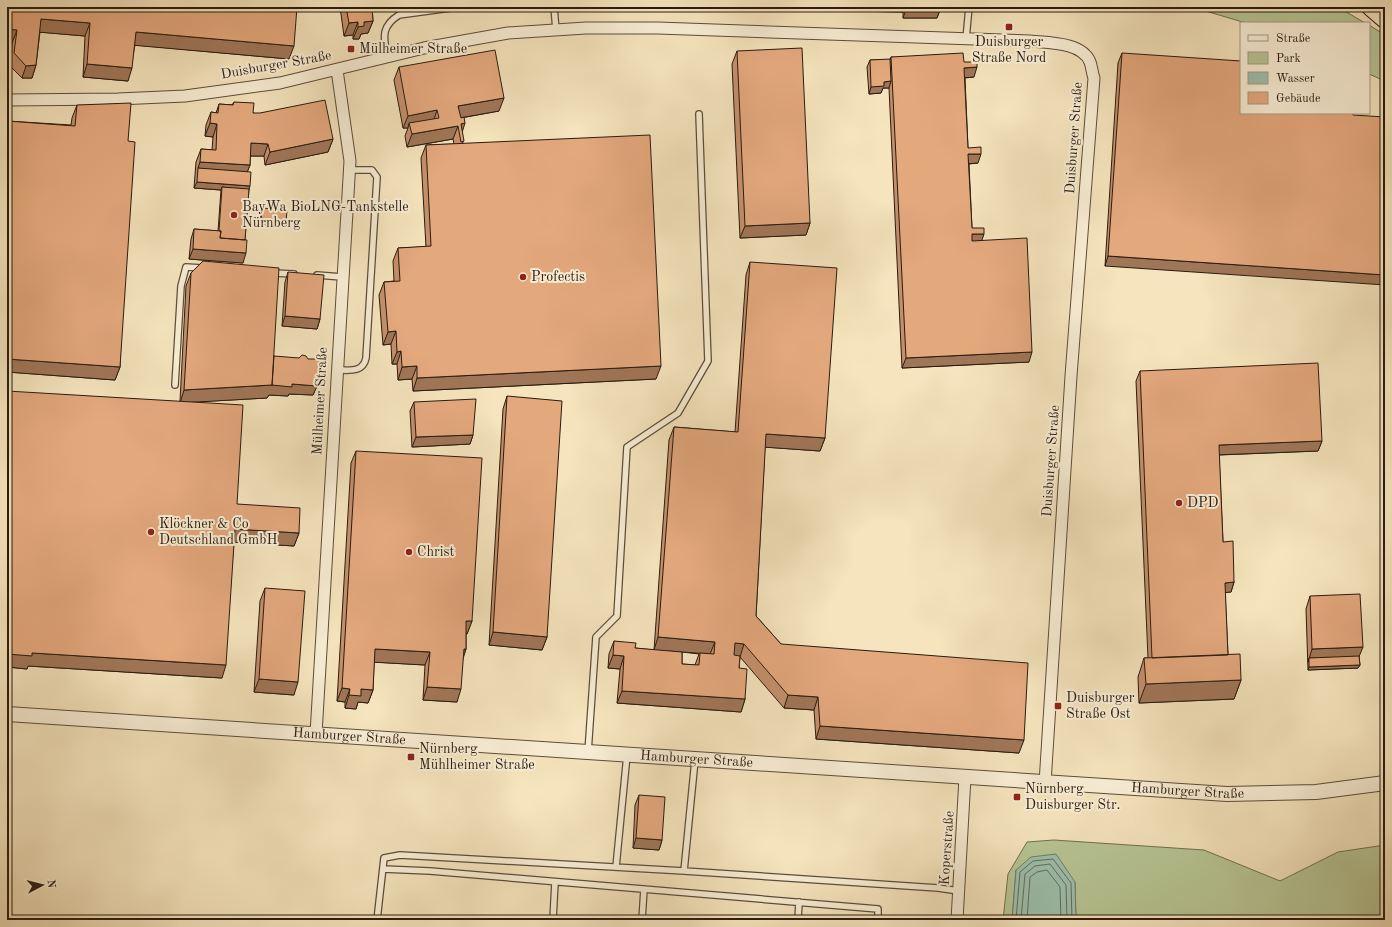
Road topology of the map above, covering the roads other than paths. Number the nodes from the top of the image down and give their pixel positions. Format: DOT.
graph roads {
  1 [pos="458,7"];
  2 [pos="554,7"];
  3 [pos="969,7"];
  4 [pos="1371,7"];
  5 [pos="1385,19"];
  6 [pos="556,30"];
  7 [pos="966,39"];
  8 [pos="388,57"];
  9 [pos="337,70"];
  10 [pos="7,100"];
  11 [pos="699,114"];
  12 [pos="349,170"];
  13 [pos="210,269"];
  14 [pos="264,272"];
  15 [pos="303,275"];
  16 [pos="311,275"];
  17 [pos="342,277"];
  18 [pos="337,370"];
  19 [pos="175,385"];
  20 [pos="7,714"];
  21 [pos="316,734"];
  22 [pos="588,752"];
  23 [pos="627,755"];
  24 [pos="695,759"];
  25 [pos="965,777"];
  26 [pos="1045,783"];
  27 [pos="1385,783"];
  28 [pos="616,867"];
  29 [pos="382,869"];
  30 [pos="684,871"];
  31 [pos="555,882"];
  32 [pos="644,889"];
  33 [pos="958,891"];
  34 [pos="799,902"];
  35 [pos="377,920"];
  36 [pos="552,920"];
  37 [pos="642,920"];
  38 [pos="798,920"];
  39 [pos="878,920"];
  40 [pos="957,920"];
  1 -- 8 [label="lane"];
  2 -- 6 [label="lane"];
  3 -- 7 [label="lane"];
  4 -- 5 [label="highway"];
  6 -- 7 [label="street, Duisburger Straße"];
  6 -- 8 [label="street, Duisburger Straße"];
  7 -- 26 [label="street, Duisburger Straße"];
  8 -- 9 [label="street, Duisburger Straße"];
  9 -- 10 [label="street, Duisburger Straße"];
  9 -- 12 [label="street, Mülheimer Straße"];
  11 -- 22 [label="lane"];
  12 -- 17 [label="street, Mülheimer Straße"];
  12 -- 18 [label="lane"];
  13 -- 19 [label="lane"];
  14 -- 15 [label="lane"];
  16 -- 17 [label="lane"];
  17 -- 18 [label="street, Mülheimer Straße"];
  18 -- 21 [label="street, Mülheimer Straße"];
  20 -- 21 [label="street, Hamburger Straße"];
  21 -- 22 [label="street, Hamburger Straße"];
  22 -- 23 [label="street, Hamburger Straße"];
  23 -- 24 [label="street, Hamburger Straße"];
  23 -- 28 [label="lane"];
  24 -- 25 [label="street, Hamburger Straße"];
  24 -- 30 [label="lane"];
  25 -- 26 [label="street, Hamburger Straße"];
  25 -- 33 [label="street, Koperstraße"];
  26 -- 27 [label="street, Hamburger Straße"];
  28 -- 29 [label="lane"];
  28 -- 30 [label="lane"];
  29 -- 31 [label="lane"];
  29 -- 35 [label="lane"];
  30 -- 33 [label="lane"];
  31 -- 32 [label="lane"];
  31 -- 36 [label="lane"];
  32 -- 34 [label="lane"];
  32 -- 37 [label="lane"];
  33 -- 40 [label="street, Koperstraße"];
  34 -- 38 [label="lane"];
  34 -- 39 [label="lane"];
}
